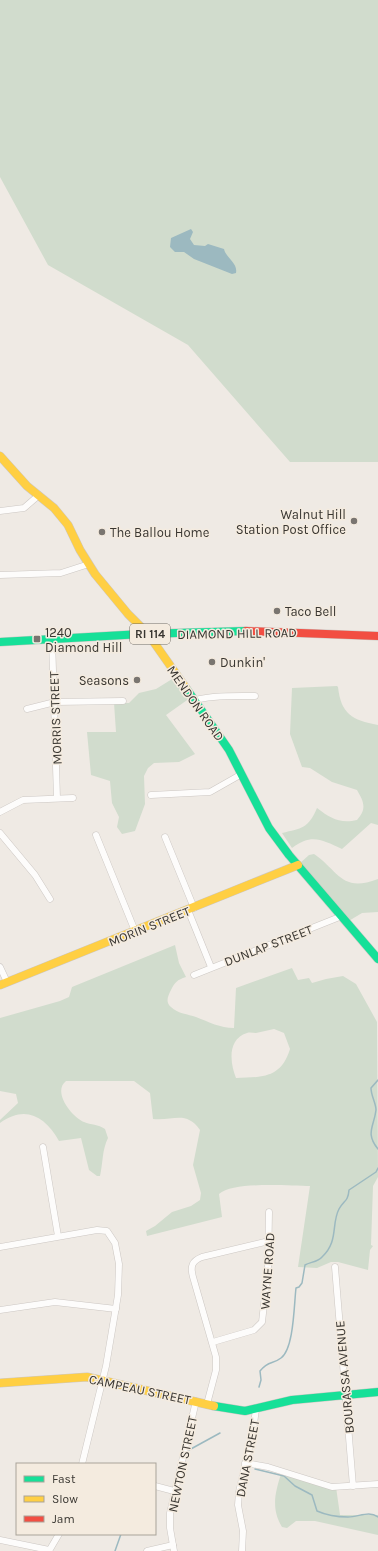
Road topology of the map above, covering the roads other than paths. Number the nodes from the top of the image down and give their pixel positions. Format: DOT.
graph roads {
  1 [pos="1,457"];
  2 [pos="39,495"];
  3 [pos="0,511"];
  4 [pos="89,564"];
  5 [pos="0,575"];
  6 [pos="148,634"];
  7 [pos="378,636"];
  8 [pos="52,639"];
  9 [pos="0,642"];
  10 [pos="255,696"];
  11 [pos="196,700"];
  12 [pos="122,701"];
  13 [pos="55,702"];
  14 [pos="27,709"];
  15 [pos="240,775"];
  16 [pos="151,795"];
  17 [pos="57,798"];
  18 [pos="73,798"];
  19 [pos="0,812"];
  20 [pos="0,833"];
  21 [pos="96,835"];
  22 [pos="165,837"];
  23 [pos="298,865"];
  24 [pos="50,899"];
  25 [pos="191,909"];
  26 [pos="342,916"];
  27 [pos="135,931"];
  28 [pos="378,959"];
  29 [pos="0,967"];
  30 [pos="211,967"];
  31 [pos="194,975"];
  32 [pos="3,983"];
  33 [pos="44,1147"];
  34 [pos="269,1212"];
  35 [pos="58,1236"];
  36 [pos="269,1240"];
  37 [pos="0,1247"];
  38 [pos="334,1267"];
  39 [pos="116,1309"];
  40 [pos="0,1310"];
  41 [pos="213,1342"];
  42 [pos="103,1380"];
  43 [pos="0,1383"];
  44 [pos="378,1392"];
  45 [pos="345,1394"];
  46 [pos="196,1401"];
  47 [pos="207,1404"];
  48 [pos="256,1409"];
  49 [pos="82,1463"];
  50 [pos="246,1463"];
  51 [pos="378,1484"];
  52 [pos="156,1486"];
  53 [pos="353,1486"];
  54 [pos="174,1491"];
  55 [pos="58,1535"];
  56 [pos="0,1540"];
  57 [pos="173,1548"];
  58 [pos="49,1551"];
  59 [pos="147,1551"];
  60 [pos="242,1551"];
  1 -- 2 [label="main road, MENDON ROAD"];
  2 -- 3 [label="street"];
  2 -- 4 [label="main road, MENDON ROAD"];
  4 -- 5 [label="street"];
  4 -- 6 [label="main road, MENDON ROAD"];
  6 -- 7 [label="main road, DIAMOND HILL ROAD / RI 114"];
  6 -- 8 [label="main road, DIAMOND HILL ROAD / RI 114"];
  6 -- 11 [label="main road, MENDON ROAD"];
  8 -- 9 [label="main road, DIAMOND HILL ROAD / RI 114"];
  8 -- 13 [label="street, MORRIS STREET"];
  10 -- 11 [label="street"];
  11 -- 15 [label="main road, MENDON ROAD"];
  12 -- 13 [label="street"];
  13 -- 14 [label="street"];
  13 -- 17 [label="street, MORRIS STREET"];
  15 -- 16 [label="street"];
  15 -- 23 [label="main road, MENDON ROAD"];
  17 -- 18 [label="street"];
  17 -- 19 [label="street"];
  20 -- 24 [label="street"];
  21 -- 27 [label="street"];
  22 -- 25 [label="street"];
  23 -- 25 [label="main road, MORIN STREET"];
  23 -- 26 [label="main road, MENDON ROAD"];
  25 -- 27 [label="main road, MORIN STREET"];
  25 -- 30 [label="street"];
  26 -- 28 [label="main road, MENDON ROAD"];
  26 -- 30 [label="street, DUNLAP STREET"];
  27 -- 32 [label="main road, MORIN STREET"];
  29 -- 32 [label="street"];
  30 -- 31 [label="street, DUNLAP STREET"];
  33 -- 35 [label="street"];
  34 -- 36 [label="street, WAYNE ROAD"];
  35 -- 37 [label="street"];
  35 -- 39 [label="street"];
  36 -- 41 [label="street, WAYNE ROAD"];
  36 -- 41 [label="street"];
  38 -- 45 [label="street, BOURASSA AVENUE"];
  39 -- 40 [label="street"];
  39 -- 42 [label="street"];
  41 -- 47 [label="street"];
  42 -- 43 [label="main road, CAMPEAU STREET"];
  42 -- 46 [label="main road, CAMPEAU STREET"];
  42 -- 49 [label="street"];
  44 -- 45 [label="main road, DANA STREET"];
  45 -- 48 [label="main road, DANA STREET"];
  45 -- 53 [label="street, BOURASSA AVENUE"];
  46 -- 47 [label="main road, CAMPEAU STREET"];
  46 -- 54 [label="street, NEWTON STREET"];
  47 -- 48 [label="main road, CAMPEAU STREET"];
  48 -- 50 [label="street, DANA STREET"];
  50 -- 53 [label="street"];
  50 -- 60 [label="street, DANA STREET"];
  51 -- 53 [label="street"];
  52 -- 54 [label="street"];
  54 -- 57 [label="street, NEWTON STREET"];
  55 -- 58 [label="street"];
  56 -- 58 [label="street"];
  57 -- 59 [label="street"];
}
